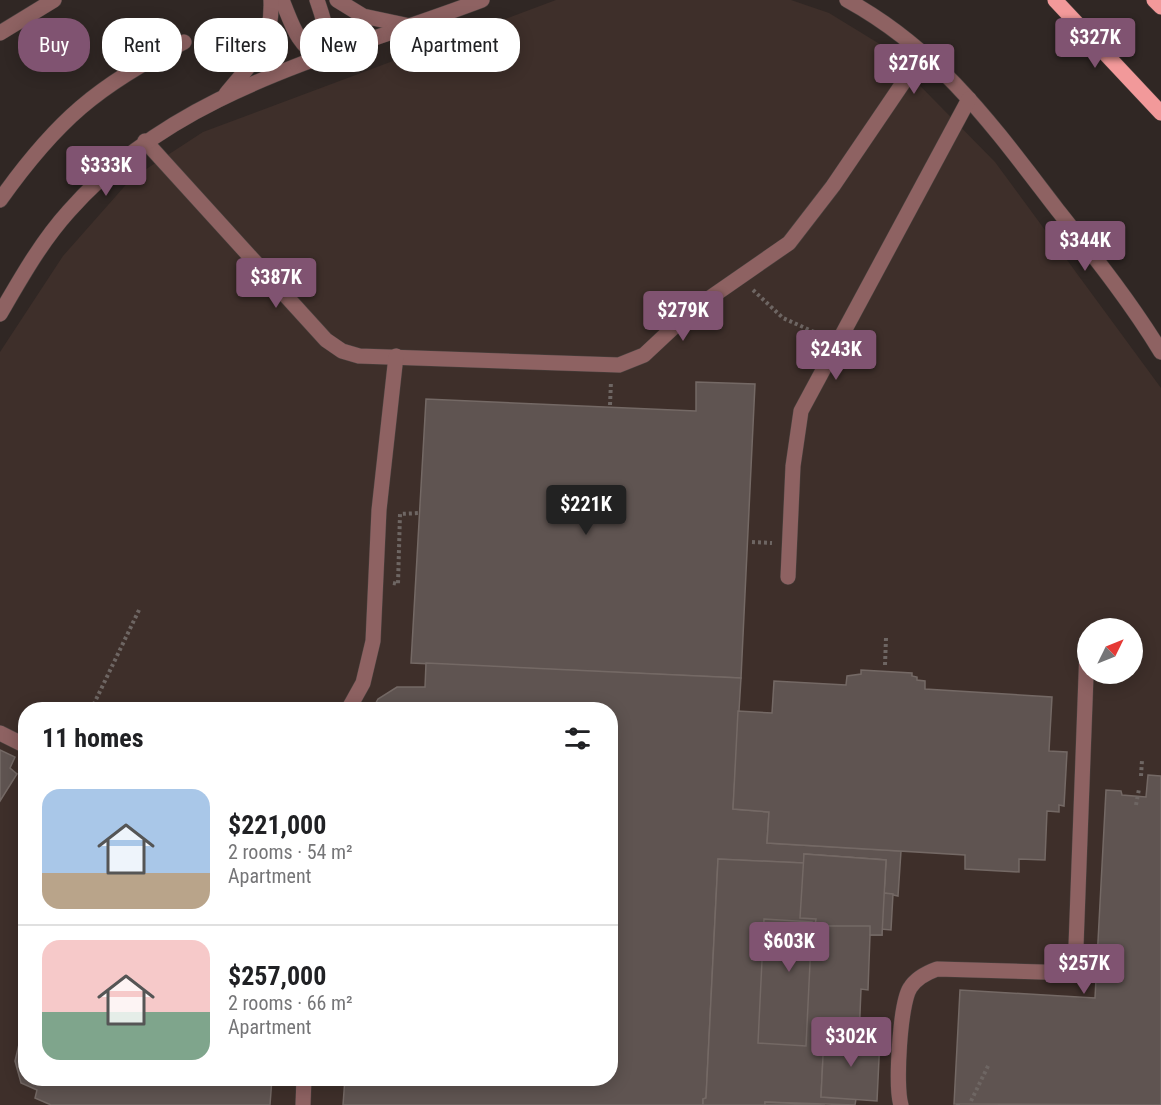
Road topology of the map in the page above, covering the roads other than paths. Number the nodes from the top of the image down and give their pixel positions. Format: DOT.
graph roads {
  1 [pos="54,0"];
  2 [pos="271,0"];
  3 [pos="282,0"];
  4 [pos="317,0"];
  5 [pos="337,0"];
  6 [pos="482,0"];
  7 [pos="848,0"];
  8 [pos="1055,0"];
  9 [pos="1154,0"];
  10 [pos="1161,7"];
  11 [pos="323,18"];
  12 [pos="434,18"];
  13 [pos="390,21"];
  14 [pos="0,33"];
  15 [pos="300,41"];
  16 [pos="184,42"];
  17 [pos="924,52"];
  18 [pos="300,66"];
  19 [pos="226,95"];
  20 [pos="969,99"];
  21 [pos="1161,113"];
  22 [pos="145,141"];
  23 [pos="0,200"];
  24 [pos="0,314"];
  25 [pos="1161,352"];
  26 [pos="396,356"];
  27 [pos="788,577"];
  28 [pos="1087,684"];
  29 [pos="352,702"];
  30 [pos="0,734"];
  31 [pos="18,742"];
  32 [pos="304,1086"];
  33 [pos="303,1105"];
  34 [pos="901,1105"];
  1 -- 14 [label="street"];
  2 -- 19 [label="street"];
  3 -- 15 [label="street"];
  4 -- 11 [label="street"];
  5 -- 13 [label="street"];
  6 -- 12 [label="street"];
  7 -- 17 [label="street"];
  8 -- 21 [label="main road"];
  9 -- 10 [label="main road"];
  16 -- 23 [label="street"];
  17 -- 20 [label="street"];
  17 -- 26 [label="street"];
  18 -- 19 [label="street"];
  19 -- 22 [label="street"];
  20 -- 25 [label="street"];
  20 -- 27 [label="street"];
  22 -- 24 [label="street"];
  22 -- 26 [label="street"];
  26 -- 29 [label="street"];
  28 -- 34 [label="street"];
  30 -- 31 [label="street"];
  32 -- 33 [label="street"];
}
